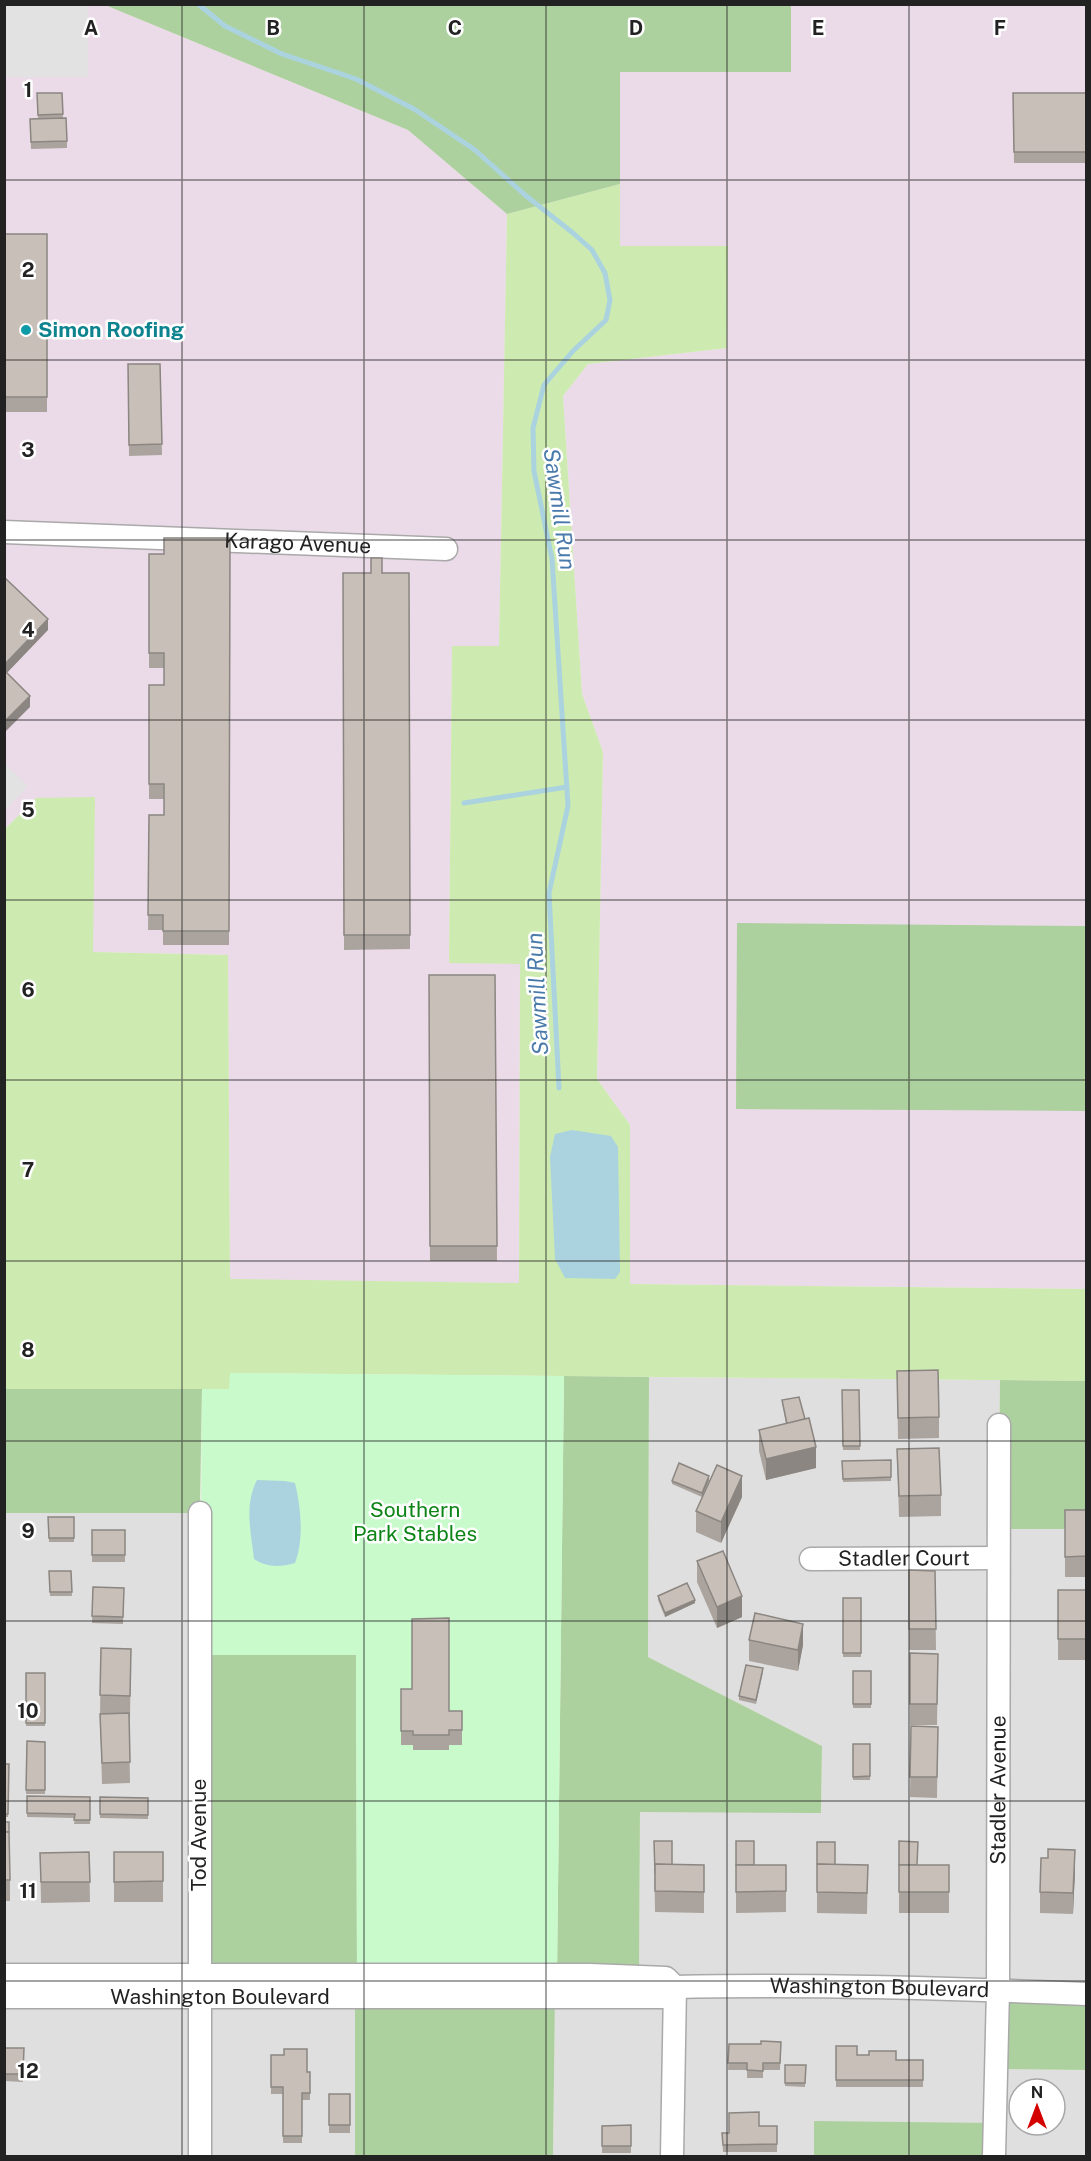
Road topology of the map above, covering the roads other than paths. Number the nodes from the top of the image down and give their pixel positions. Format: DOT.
graph roads {
  1 [pos="4,532"];
  2 [pos="446,549"];
  3 [pos="999,1425"];
  4 [pos="200,1513"];
  5 [pos="998,1558"];
  6 [pos="811,1559"];
  7 [pos="199,1974"];
  8 [pos="4,1975"];
  9 [pos="434,1987"];
  10 [pos="675,1987"];
  11 [pos="998,1990"];
  12 [pos="1086,1994"];
  13 [pos="201,1996"];
  14 [pos="4,1997"];
  15 [pos="200,2157"];
  16 [pos="672,2157"];
  17 [pos="994,2157"];
  1 -- 2 [label="street, Karago Avenue"];
  3 -- 5 [label="street, Stadler Avenue"];
  4 -- 7 [label="street, Tod Avenue"];
  5 -- 6 [label="street, Stadler Court"];
  5 -- 11 [label="street, Stadler Avenue"];
  7 -- 8 [label="street, Washington Boulevard"];
  7 -- 9 [label="street, Washington Boulevard"];
  7 -- 13 [label="street, Tod Avenue"];
  9 -- 10 [label="street, Washington Boulevard"];
  9 -- 13 [label="street, Washington Boulevard"];
  10 -- 11 [label="street, Washington Boulevard"];
  10 -- 16 [label="street"];
  11 -- 12 [label="street, Washington Boulevard"];
  11 -- 17 [label="street, Stadler Avenue"];
  13 -- 14 [label="street, Washington Boulevard"];
  13 -- 15 [label="street, Tod Avenue"];
}
